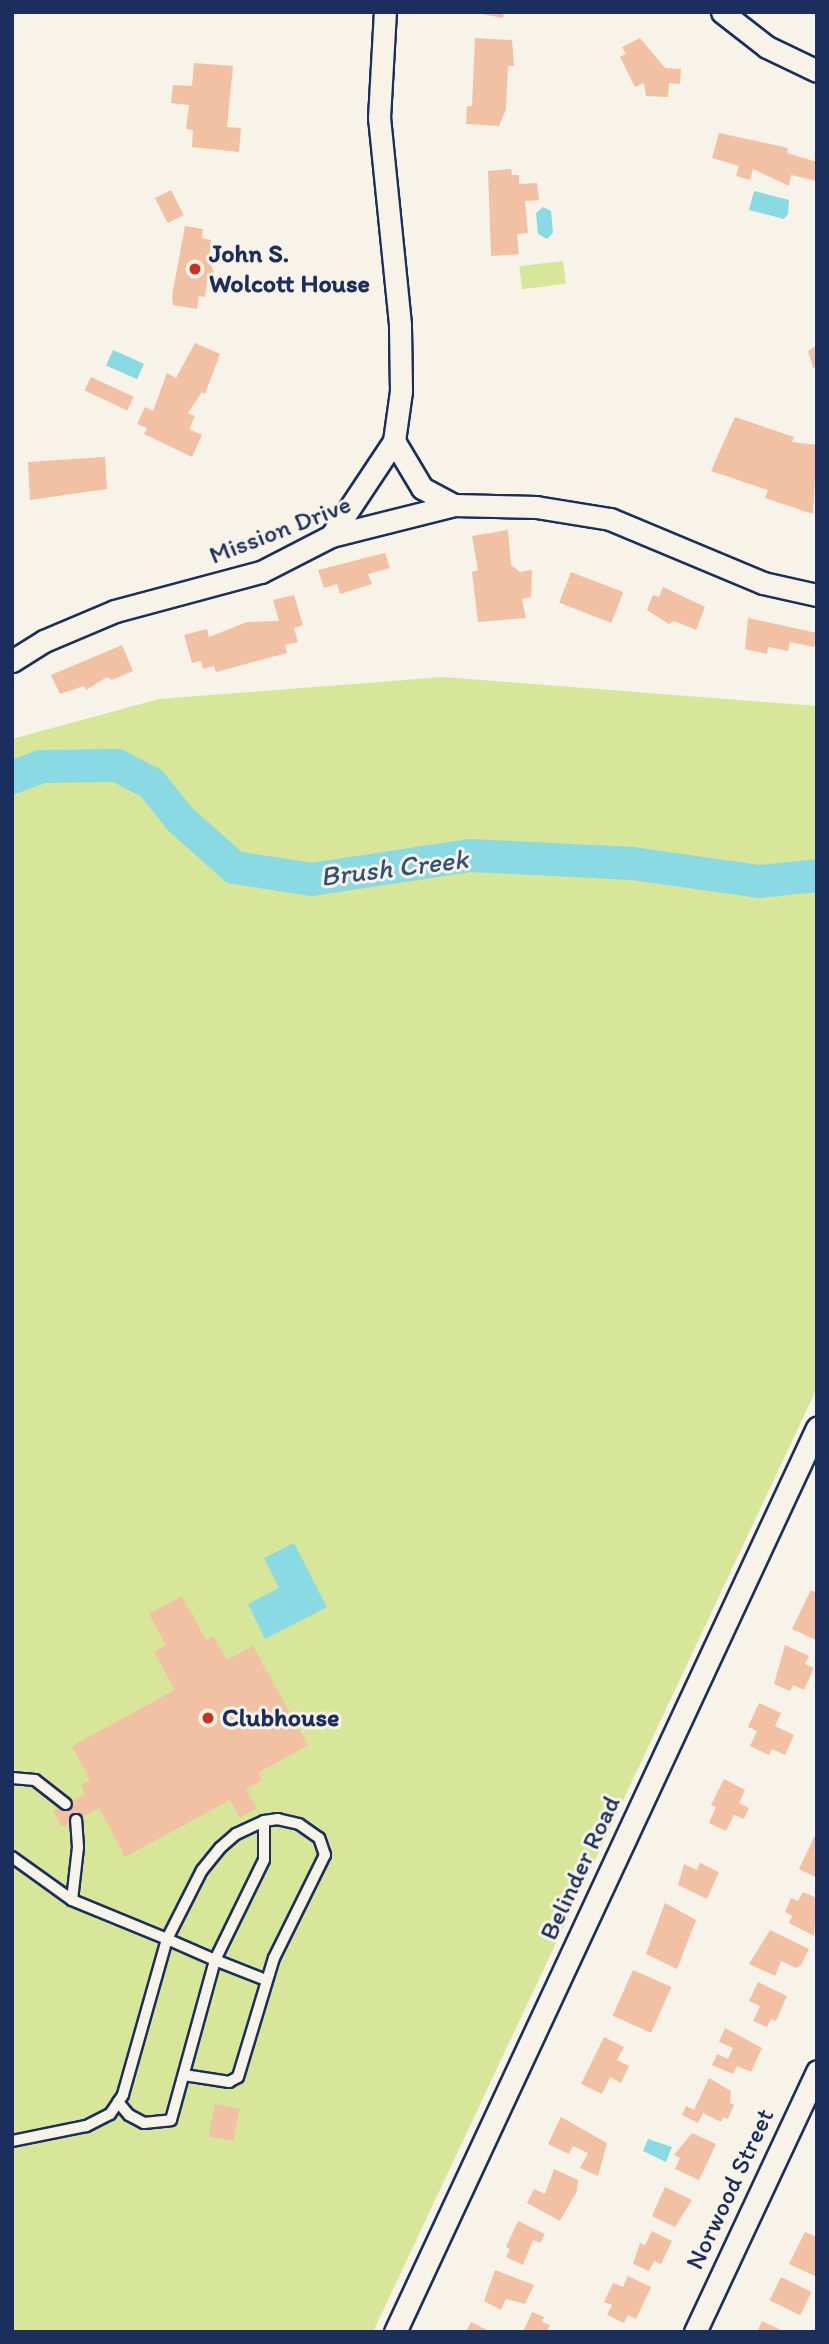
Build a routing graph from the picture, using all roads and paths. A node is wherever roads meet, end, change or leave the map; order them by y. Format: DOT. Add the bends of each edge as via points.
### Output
graph roads {
  1 [pos="385,12"];
  2 [pos="722,12"];
  3 [pos="817,71"];
  4 [pos="394,441"];
  5 [pos="454,505"];
  6 [pos="331,536"];
  7 [pos="817,595"];
  8 [pos="12,639"];
  9 [pos="44,641"];
  10 [pos="12,661"];
  11 [pos="817,1428"];
  12 [pos="12,1778"];
  13 [pos="66,1804"];
  14 [pos="76,1820"];
  15 [pos="264,1821"];
  16 [pos="12,1857"];
  17 [pos="72,1900"];
  18 [pos="167,1939"];
  19 [pos="215,1960"];
  20 [pos="266,1980"];
  21 [pos="817,2071"];
  22 [pos="184,2075"];
  23 [pos="118,2102"];
  24 [pos="12,2141"];
  25 [pos="395,2332"];
  26 [pos="695,2332"];
  1 -- 4 [label="street" via="379,118 403,359"];
  2 -- 3 [label="street" via="767,47"];
  4 -- 5 [label="street" via="422,488"];
  4 -- 6 [label="street"];
  5 -- 6 [label="street, Mission Drive"];
  5 -- 7 [label="street, Mission Drive" via="536,507 610,519 763,583"];
  6 -- 9 [label="street, Mission Drive" via="261,572 115,611"];
  8 -- 9 [label="street"];
  9 -- 10 [label="street, Mission Drive"];
  11 -- 25 [label="street, Belinder Road"];
  12 -- 13 [label="lane" via="35,1780"];
  14 -- 17 [label="lane"];
  15 -- 18 [label="lane" via="236,1834 214,1855"];
  15 -- 19 [label="lane" via="264,1860"];
  15 -- 20 [label="lane" via="299,1824 326,1849"];
  16 -- 17 [label="lane"];
  17 -- 18 [label="lane"];
  18 -- 19 [label="lane"];
  18 -- 23 [label="lane"];
  19 -- 20 [label="lane"];
  19 -- 22 [label="lane"];
  20 -- 22 [label="lane" via="238,2077 229,2082"];
  21 -- 26 [label="street, Norwood Street"];
  22 -- 23 [label="lane" via="174,2111 165,2124 135,2119"];
  23 -- 24 [label="lane" via="110,2114 86,2126"];
}
